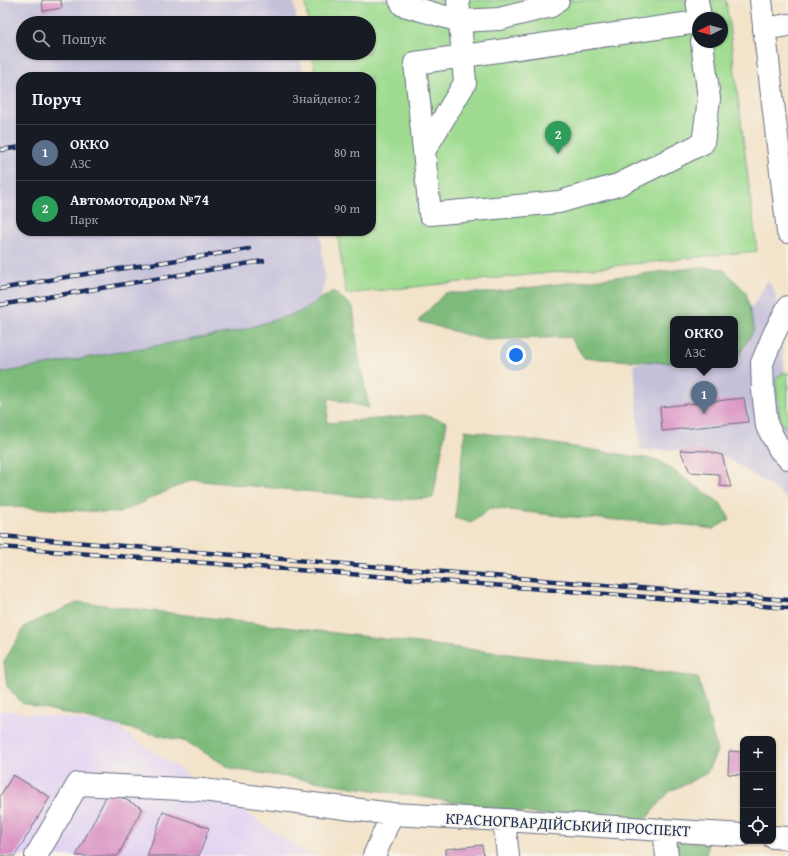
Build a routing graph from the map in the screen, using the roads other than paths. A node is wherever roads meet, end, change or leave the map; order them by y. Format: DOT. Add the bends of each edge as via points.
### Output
graph roads {
  1 [pos="400,0"];
  2 [pos="558,0"];
  3 [pos="697,0"];
  4 [pos="761,0"];
  5 [pos="459,10"];
  6 [pos="699,12"];
  7 [pos="692,23"];
  8 [pos="788,25"];
  9 [pos="764,29"];
  10 [pos="703,48"];
  11 [pos="462,55"];
  12 [pos="424,151"];
  13 [pos="788,232"];
  14 [pos="788,307"];
  15 [pos="788,458"];
  16 [pos="392,814"];
  17 [pos="504,820"];
  18 [pos="664,830"];
  19 [pos="740,835"];
  20 [pos="776,837"];
  21 [pos="788,838"];
  22 [pos="36,856"];
  23 [pos="374,856"];
  24 [pos="508,856"];
  25 [pos="667,856"];
  1 -- 5 [label="street" via="403,5"];
  2 -- 5 [label="street" via="551,6 499,19"];
  3 -- 6 [label="street"];
  4 -- 9 [label="street"];
  5 -- 11 [label="street"];
  7 -- 11 [label="street"];
  8 -- 9 [label="street"];
  9 -- 13 [label="street"];
  10 -- 12 [label="street" via="709,99 703,144 618,185 559,202 430,214"];
  11 -- 12 [label="street" via="464,83"];
  11 -- 12 [label="street" via="415,63"];
  14 -- 15 [label="street" via="762,363 767,426 780,450"];
  16 -- 17 [label="street, КРАСНОГВАРДІЙСЬКИЙ ПРОСПЕКТ"];
  16 -- 22 [label="street, КРАСНОГВАРДІЙСЬКИЙ ПРОСПЕКТ" via="203,790 78,784"];
  16 -- 23 [label="street"];
  17 -- 18 [label="street, КРАСНОГВАРДІЙСЬКИЙ ПРОСПЕКТ"];
  17 -- 24 [label="street"];
  18 -- 19 [label="street, КРАСНОГВАРДІЙСЬКИЙ ПРОСПЕКТ"];
  18 -- 25 [label="street"];
  20 -- 21 [label="street"];
}
